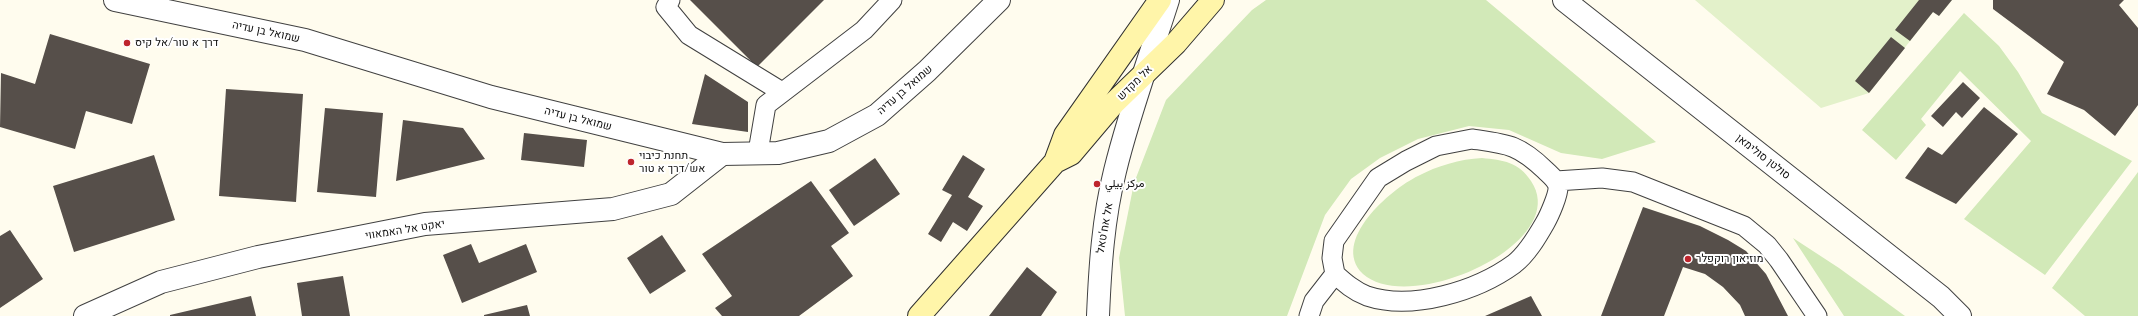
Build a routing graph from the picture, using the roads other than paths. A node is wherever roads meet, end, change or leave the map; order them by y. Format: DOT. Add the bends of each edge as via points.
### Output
graph roads {
  1 [pos="115,0"];
  2 [pos="670,0"];
  3 [pos="892,0"];
  4 [pos="999,0"];
  5 [pos="1160,0"];
  6 [pos="1168,0"];
  7 [pos="1213,0"];
  8 [pos="1564,0"];
  9 [pos="1144,72"];
  10 [pos="782,92"];
  11 [pos="758,152"];
  12 [pos="722,154"];
  13 [pos="1055,162"];
  14 [pos="1556,181"];
  15 [pos="1334,274"];
  16 [pos="1941,297"];
  17 [pos="84,316"];
  18 [pos="919,316"];
  19 [pos="1098,316"];
  20 [pos="1309,316"];
  21 [pos="1817,316"];
  22 [pos="1960,316"];
  23 [pos="1968,316"];
  1 -- 12 [label="street, שמואל בן עדיה" via="305,40 491,97"];
  2 -- 10 [label="lane" via="666,7 689,35"];
  3 -- 10 [label="lane" via="864,30"];
  4 -- 11 [label="street, שמואל בן עדיה" via="928,71 877,115 829,141 778,153"];
  5 -- 13 [label="main road, אל מקדש" via="1065,135"];
  6 -- 9 [label="street, אל אח'טאל"];
  7 -- 9 [label="main road, אל מקדש" via="1176,43"];
  8 -- 16 [label="street, סולטן סולימאן"];
  9 -- 13 [label="main road, אל מקדש" via="1071,154"];
  9 -- 19 [label="street, אל אח'טאל" via="1115,172 1100,259"];
  10 -- 11 [label="lane" via="766,105"];
  11 -- 12 [label="street, שמואל בן עדיה"];
  12 -- 17 [label="street, יאקט אל האמאווי" via="670,194 613,209 425,224 258,257 161,282"];
  13 -- 18 [label="main road, אל מקדש"];
  14 -- 15 [label="lane" via="1558,188 1551,211 1533,242 1515,263 1487,280 1449,294 1406,302 1368,296 1352,289"];
  14 -- 15 [label="lane" via="1528,154 1508,145 1472,138 1436,146 1378,178 1334,241"];
  14 -- 21 [label="lane" via="1602,178 1633,182 1744,226 1767,245"];
  15 -- 20 [label="lane" via="1314,301"];
  16 -- 22 [label="street, סולטן סולימאן"];
  16 -- 23 [label="street"];
}
